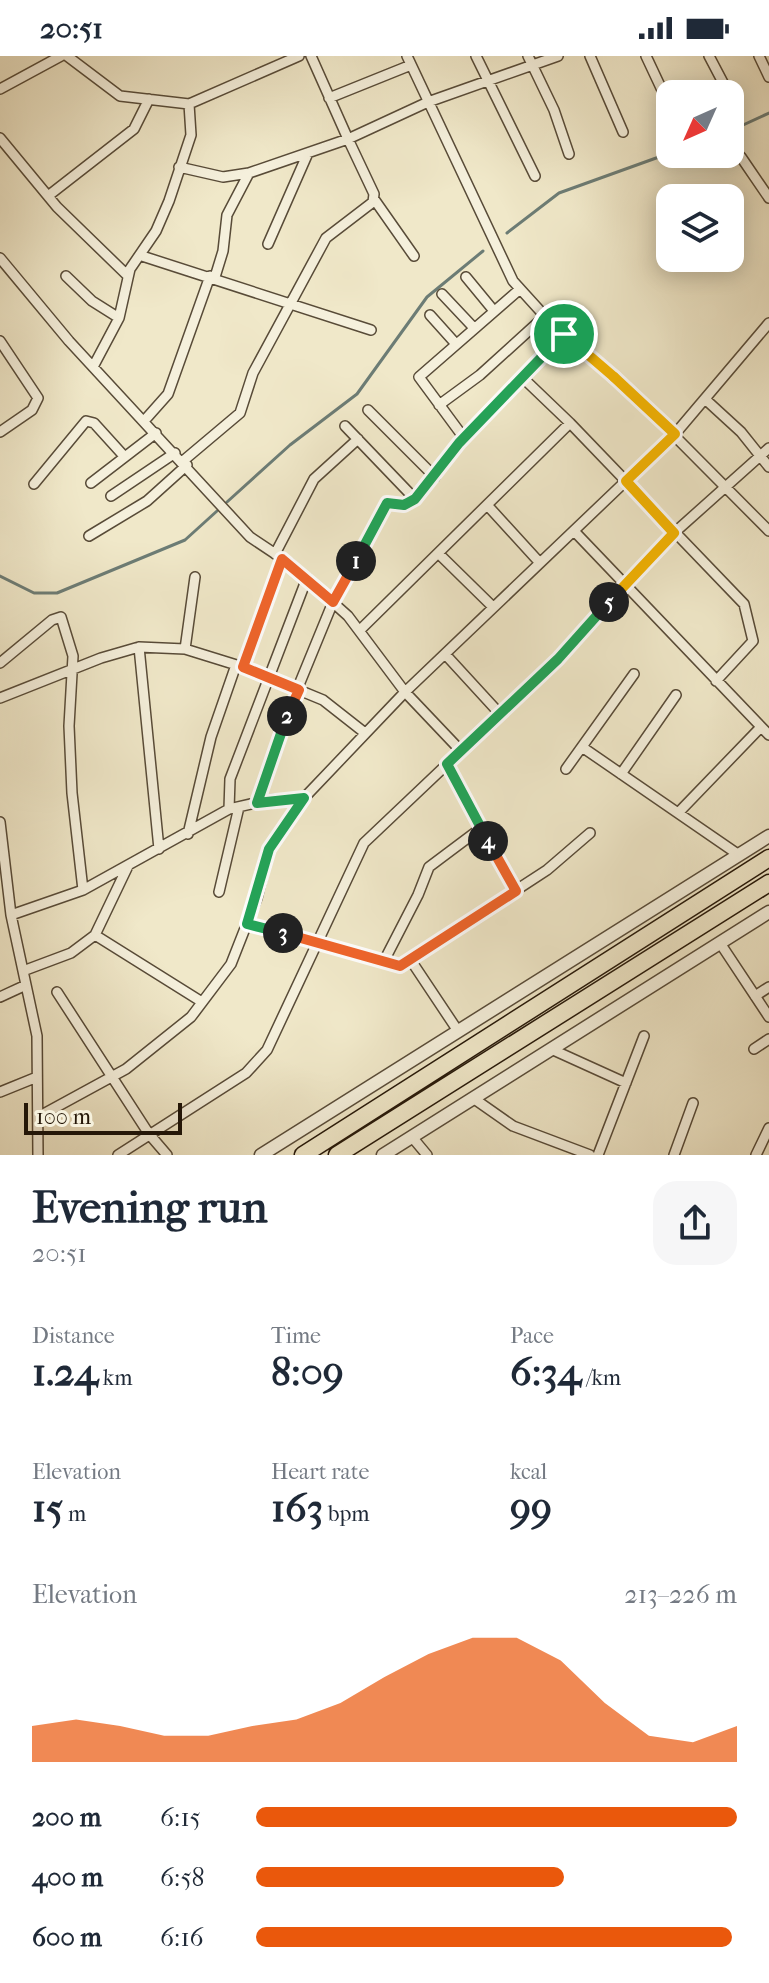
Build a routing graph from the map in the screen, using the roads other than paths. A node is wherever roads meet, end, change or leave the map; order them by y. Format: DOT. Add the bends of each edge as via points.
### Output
graph roads {
  1 [pos="61,56"];
  2 [pos="67,56"];
  3 [pos="299,56"];
  4 [pos="311,56"];
  5 [pos="476,56"];
  6 [pos="558,56"];
  7 [pos="590,56"];
  8 [pos="646,56"];
  9 [pos="709,56"];
  10 [pos="759,56"];
  11 [pos="409,61"];
  12 [pos="531,61"];
  13 [pos="769,77"];
  14 [pos="657,80"];
  15 [pos="721,80"];
  16 [pos="490,83"];
  17 [pos="0,89"];
  18 [pos="329,98"];
  19 [pos="149,99"];
  20 [pos="428,102"];
  21 [pos="189,104"];
  22 [pos="623,132"];
  23 [pos="0,138"];
  24 [pos="348,139"];
  25 [pos="308,153"];
  26 [pos="569,154"];
  27 [pos="744,161"];
  28 [pos="179,167"];
  29 [pos="249,173"];
  30 [pos="535,176"];
  31 [pos="48,196"];
  32 [pos="769,198"];
  33 [pos="374,199"];
  34 [pos="268,244"];
  35 [pos="142,256"];
  36 [pos="414,256"];
  37 [pos="0,258"];
  38 [pos="66,276"];
  39 [pos="128,276"];
  40 [pos="212,277"];
  41 [pos="466,277"];
  42 [pos="520,289"];
  43 [pos="442,294"];
  44 [pos="290,303"];
  45 [pos="494,311"];
  46 [pos="430,315"];
  47 [pos="545,316"];
  48 [pos="119,318"];
  49 [pos="769,323"];
  50 [pos="474,328"];
  51 [pos="371,330"];
  52 [pos="564,334"];
  53 [pos="0,341"];
  54 [pos="456,344"];
  55 [pos="93,367"];
  56 [pos="522,377"];
  57 [pos="705,399"];
  58 [pos="439,405"];
  59 [pos="368,410"];
  60 [pos="144,421"];
  61 [pos="570,423"];
  62 [pos="345,426"];
  63 [pos="0,432"];
  64 [pos="156,433"];
  65 [pos="675,434"];
  66 [pos="464,438"];
  67 [pos="358,439"];
  68 [pos="769,448"];
  69 [pos="123,455"];
  70 [pos="760,456"];
  71 [pos="182,460"];
  72 [pos="769,467"];
  73 [pos="435,477"];
  74 [pos="626,481"];
  75 [pos="91,483"];
  76 [pos="34,484"];
  77 [pos="724,485"];
  78 [pos="111,496"];
  79 [pos="415,499"];
  80 [pos="488,506"];
  81 [pos="574,531"];
  82 [pos="769,531"];
  83 [pos="674,533"];
  84 [pos="89,536"];
  85 [pos="439,554"];
  86 [pos="279,557"];
  87 [pos="540,563"];
  88 [pos="195,577"];
  89 [pos="307,578"];
  90 [pos="625,585"];
  91 [pos="333,602"];
  92 [pos="493,607"];
  93 [pos="360,630"];
  94 [pos="139,647"];
  95 [pos="185,649"];
  96 [pos="445,654"];
  97 [pos="0,663"];
  98 [pos="240,666"];
  99 [pos="71,673"];
  100 [pos="634,674"];
  101 [pos="269,678"];
  102 [pos="716,681"];
  103 [pos="299,690"];
  104 [pos="405,692"];
  105 [pos="676,695"];
  106 [pos="0,698"];
  107 [pos="500,714"];
  108 [pos="766,731"];
  109 [pos="365,733"];
  110 [pos="582,747"];
  111 [pos="461,751"];
  112 [pos="447,764"];
  113 [pos="566,769"];
  114 [pos="621,774"];
  115 [pos="304,798"];
  116 [pos="257,803"];
  117 [pos="234,808"];
  118 [pos="678,813"];
  119 [pos="0,822"];
  120 [pos="481,828"];
  121 [pos="590,833"];
  122 [pos="188,834"];
  123 [pos="769,836"];
  124 [pos="159,849"];
  125 [pos="739,855"];
  126 [pos="769,858"];
  127 [pos="128,866"];
  128 [pos="769,883"];
  129 [pos="83,890"];
  130 [pos="516,891"];
  131 [pos="219,892"];
  132 [pos="5,900"];
  133 [pos="769,912"];
  134 [pos="11,915"];
  135 [pos="247,924"];
  136 [pos="95,935"];
  137 [pos="320,942"];
  138 [pos="720,943"];
  139 [pos="410,959"];
  140 [pos="384,961"];
  141 [pos="23,971"];
  142 [pos="26,985"];
  143 [pos="769,987"];
  144 [pos="57,992"];
  145 [pos="755,996"];
  146 [pos="0,997"];
  147 [pos="202,1002"];
  148 [pos="769,1017"];
  149 [pos="458,1031"];
  150 [pos="644,1036"];
  151 [pos="769,1039"];
  152 [pos="551,1049"];
  153 [pos="754,1049"];
  154 [pos="112,1076"];
  155 [pos="37,1077"];
  156 [pos="626,1083"];
  157 [pos="0,1092"];
  158 [pos="473,1098"];
  159 [pos="693,1103"];
  160 [pos="38,1117"];
  161 [pos="149,1134"];
  162 [pos="768,1135"];
  163 [pos="412,1137"];
  164 [pos="38,1155"];
  165 [pos="118,1155"];
  166 [pos="167,1155"];
  167 [pos="261,1155"];
  168 [pos="303,1155"];
  169 [pos="337,1155"];
  170 [pos="383,1155"];
  171 [pos="427,1155"];
  172 [pos="587,1155"];
  173 [pos="598,1155"];
  174 [pos="674,1155"];
  175 [pos="756,1155"];
  1 -- 17 [label="street"];
  2 -- 19 [label="street" via="120,96"];
  3 -- 21 [label="street"];
  4 -- 18 [label="street"];
  5 -- 16 [label="street"];
  6 -- 12 [label="street"];
  7 -- 22 [label="street"];
  8 -- 14 [label="street"];
  9 -- 15 [label="street"];
  10 -- 13 [label="street"];
  11 -- 18 [label="street"];
  11 -- 20 [label="street"];
  12 -- 16 [label="street"];
  12 -- 26 [label="street"];
  16 -- 20 [label="street"];
  16 -- 30 [label="street"];
  18 -- 24 [label="street"];
  19 -- 21 [label="street"];
  19 -- 31 [label="street" via="134,129"];
  20 -- 24 [label="street"];
  20 -- 42 [label="street" via="500,258"];
  21 -- 28 [label="street" via="191,135"];
  23 -- 31 [label="street"];
  24 -- 25 [label="street"];
  24 -- 33 [label="street"];
  25 -- 29 [label="street"];
  25 -- 34 [label="street"];
  27 -- 32 [label="street"];
  28 -- 29 [label="street" via="223,177"];
  28 -- 35 [label="street"];
  29 -- 40 [label="street" via="227,215 223,251"];
  31 -- 39 [label="street"];
  33 -- 36 [label="street"];
  33 -- 44 [label="street" via="329,234"];
  35 -- 39 [label="street"];
  35 -- 40 [label="street"];
  37 -- 55 [label="street"];
  38 -- 48 [label="street"];
  39 -- 48 [label="street"];
  40 -- 44 [label="street"];
  40 -- 60 [label="street" via="168,394"];
  41 -- 45 [label="street"];
  42 -- 45 [label="street"];
  42 -- 47 [label="street"];
  43 -- 50 [label="street"];
  44 -- 51 [label="street"];
  44 -- 71 [label="street" via="250,379 240,413"];
  45 -- 50 [label="street"];
  46 -- 54 [label="street"];
  47 -- 52 [label="street"];
  47 -- 58 [label="street"];
  48 -- 55 [label="street"];
  49 -- 57 [label="street"];
  50 -- 54 [label="street"];
  52 -- 56 [label="street"];
  52 -- 65 [label="street"];
  53 -- 63 [label="street" via="38,398 32,410"];
  54 -- 58 [label="street" via="419,377"];
  55 -- 60 [label="street"];
  56 -- 61 [label="street"];
  56 -- 66 [label="street"];
  57 -- 65 [label="street"];
  57 -- 70 [label="street"];
  58 -- 66 [label="street"];
  59 -- 73 [label="street"];
  60 -- 64 [label="street"];
  61 -- 74 [label="street"];
  61 -- 80 [label="street"];
  62 -- 67 [label="street"];
  64 -- 69 [label="street"];
  64 -- 71 [label="street"];
  65 -- 74 [label="street"];
  65 -- 77 [label="street"];
  66 -- 73 [label="street"];
  67 -- 79 [label="street"];
  67 -- 86 [label="street" via="314,479"];
  68 -- 70 [label="street"];
  69 -- 75 [label="street"];
  69 -- 76 [label="street" via="86,421"];
  70 -- 72 [label="street"];
  70 -- 77 [label="street"];
  71 -- 78 [label="street"];
  71 -- 84 [label="street" via="147,501"];
  71 -- 86 [label="street" via="250,537"];
  73 -- 79 [label="street"];
  74 -- 81 [label="street"];
  74 -- 83 [label="street"];
  77 -- 82 [label="street"];
  77 -- 83 [label="street"];
  79 -- 91 [label="street" via="404,505 387,503"];
  80 -- 85 [label="street"];
  80 -- 87 [label="street"];
  81 -- 87 [label="street"];
  81 -- 90 [label="street"];
  83 -- 90 [label="street"];
  83 -- 102 [label="street" via="744,604 750,621 750,645"];
  85 -- 92 [label="street"];
  85 -- 93 [label="street"];
  86 -- 89 [label="street"];
  86 -- 98 [label="street"];
  87 -- 92 [label="street"];
  88 -- 95 [label="street"];
  89 -- 91 [label="street"];
  89 -- 101 [label="street"];
  90 -- 102 [label="street"];
  90 -- 107 [label="street"];
  91 -- 93 [label="street"];
  91 -- 103 [label="street"];
  92 -- 96 [label="street"];
  93 -- 104 [label="street"];
  94 -- 95 [label="street"];
  94 -- 99 [label="street"];
  94 -- 124 [label="street"];
  95 -- 98 [label="street"];
  96 -- 104 [label="street"];
  96 -- 107 [label="street"];
  97 -- 99 [label="street" via="61,617 73,656"];
  98 -- 101 [label="street"];
  98 -- 122 [label="street" via="211,737"];
  99 -- 106 [label="street"];
  99 -- 129 [label="street" via="72,793"];
  100 -- 110 [label="street"];
  101 -- 103 [label="street"];
  101 -- 117 [label="street" via="230,779"];
  102 -- 108 [label="street"];
  103 -- 109 [label="street" via="323,700"];
  103 -- 116 [label="street"];
  104 -- 109 [label="street"];
  104 -- 111 [label="street"];
  105 -- 114 [label="street"];
  107 -- 111 [label="street"];
  108 -- 118 [label="street"];
  109 -- 115 [label="street"];
  110 -- 113 [label="street"];
  110 -- 114 [label="street"];
  111 -- 112 [label="street"];
  112 -- 120 [label="street"];
  112 -- 137 [label="street" via="364,843"];
  114 -- 118 [label="street"];
  115 -- 116 [label="street"];
  115 -- 135 [label="street" via="269,849"];
  116 -- 117 [label="street"];
  117 -- 122 [label="street"];
  117 -- 131 [label="street"];
  118 -- 125 [label="street"];
  119 -- 132 [label="street"];
  120 -- 130 [label="street"];
  120 -- 140 [label="street" via="429,867"];
  121 -- 130 [label="street"];
  122 -- 124 [label="street"];
  123 -- 125 [label="street"];
  124 -- 127 [label="street"];
  125 -- 149 [label="street"];
  126 -- 168 [label="highway"];
  127 -- 129 [label="street"];
  127 -- 136 [label="street"];
  128 -- 169 [label="highway"];
  129 -- 134 [label="street"];
  130 -- 139 [label="street"];
  132 -- 134 [label="street"];
  133 -- 138 [label="street"];
  134 -- 141 [label="street"];
  135 -- 137 [label="street"];
  135 -- 147 [label="street" via="231,964"];
  136 -- 141 [label="street" via="71,953"];
  136 -- 147 [label="street"];
  137 -- 140 [label="street"];
  137 -- 161 [label="street" via="267,1050 246,1073"];
  138 -- 145 [label="street"];
  138 -- 152 [label="street"];
  139 -- 140 [label="street" via="400,966"];
  139 -- 149 [label="street"];
  141 -- 142 [label="street"];
  142 -- 146 [label="street"];
  142 -- 155 [label="street" via="37,1036"];
  143 -- 145 [label="street"];
  144 -- 154 [label="street"];
  145 -- 148 [label="street"];
  147 -- 154 [label="street" via="191,1017"];
  149 -- 167 [label="street"];
  150 -- 156 [label="street"];
  151 -- 153 [label="street"];
  152 -- 156 [label="street"];
  152 -- 158 [label="street"];
  154 -- 160 [label="street"];
  154 -- 161 [label="street"];
  155 -- 157 [label="street"];
  155 -- 160 [label="street"];
  156 -- 173 [label="street"];
  158 -- 163 [label="street"];
  158 -- 172 [label="street" via="513,1126"];
  159 -- 174 [label="street"];
  160 -- 164 [label="street"];
  161 -- 165 [label="street"];
  161 -- 166 [label="street"];
  162 -- 175 [label="street"];
  163 -- 170 [label="street"];
  163 -- 171 [label="street"];
}
